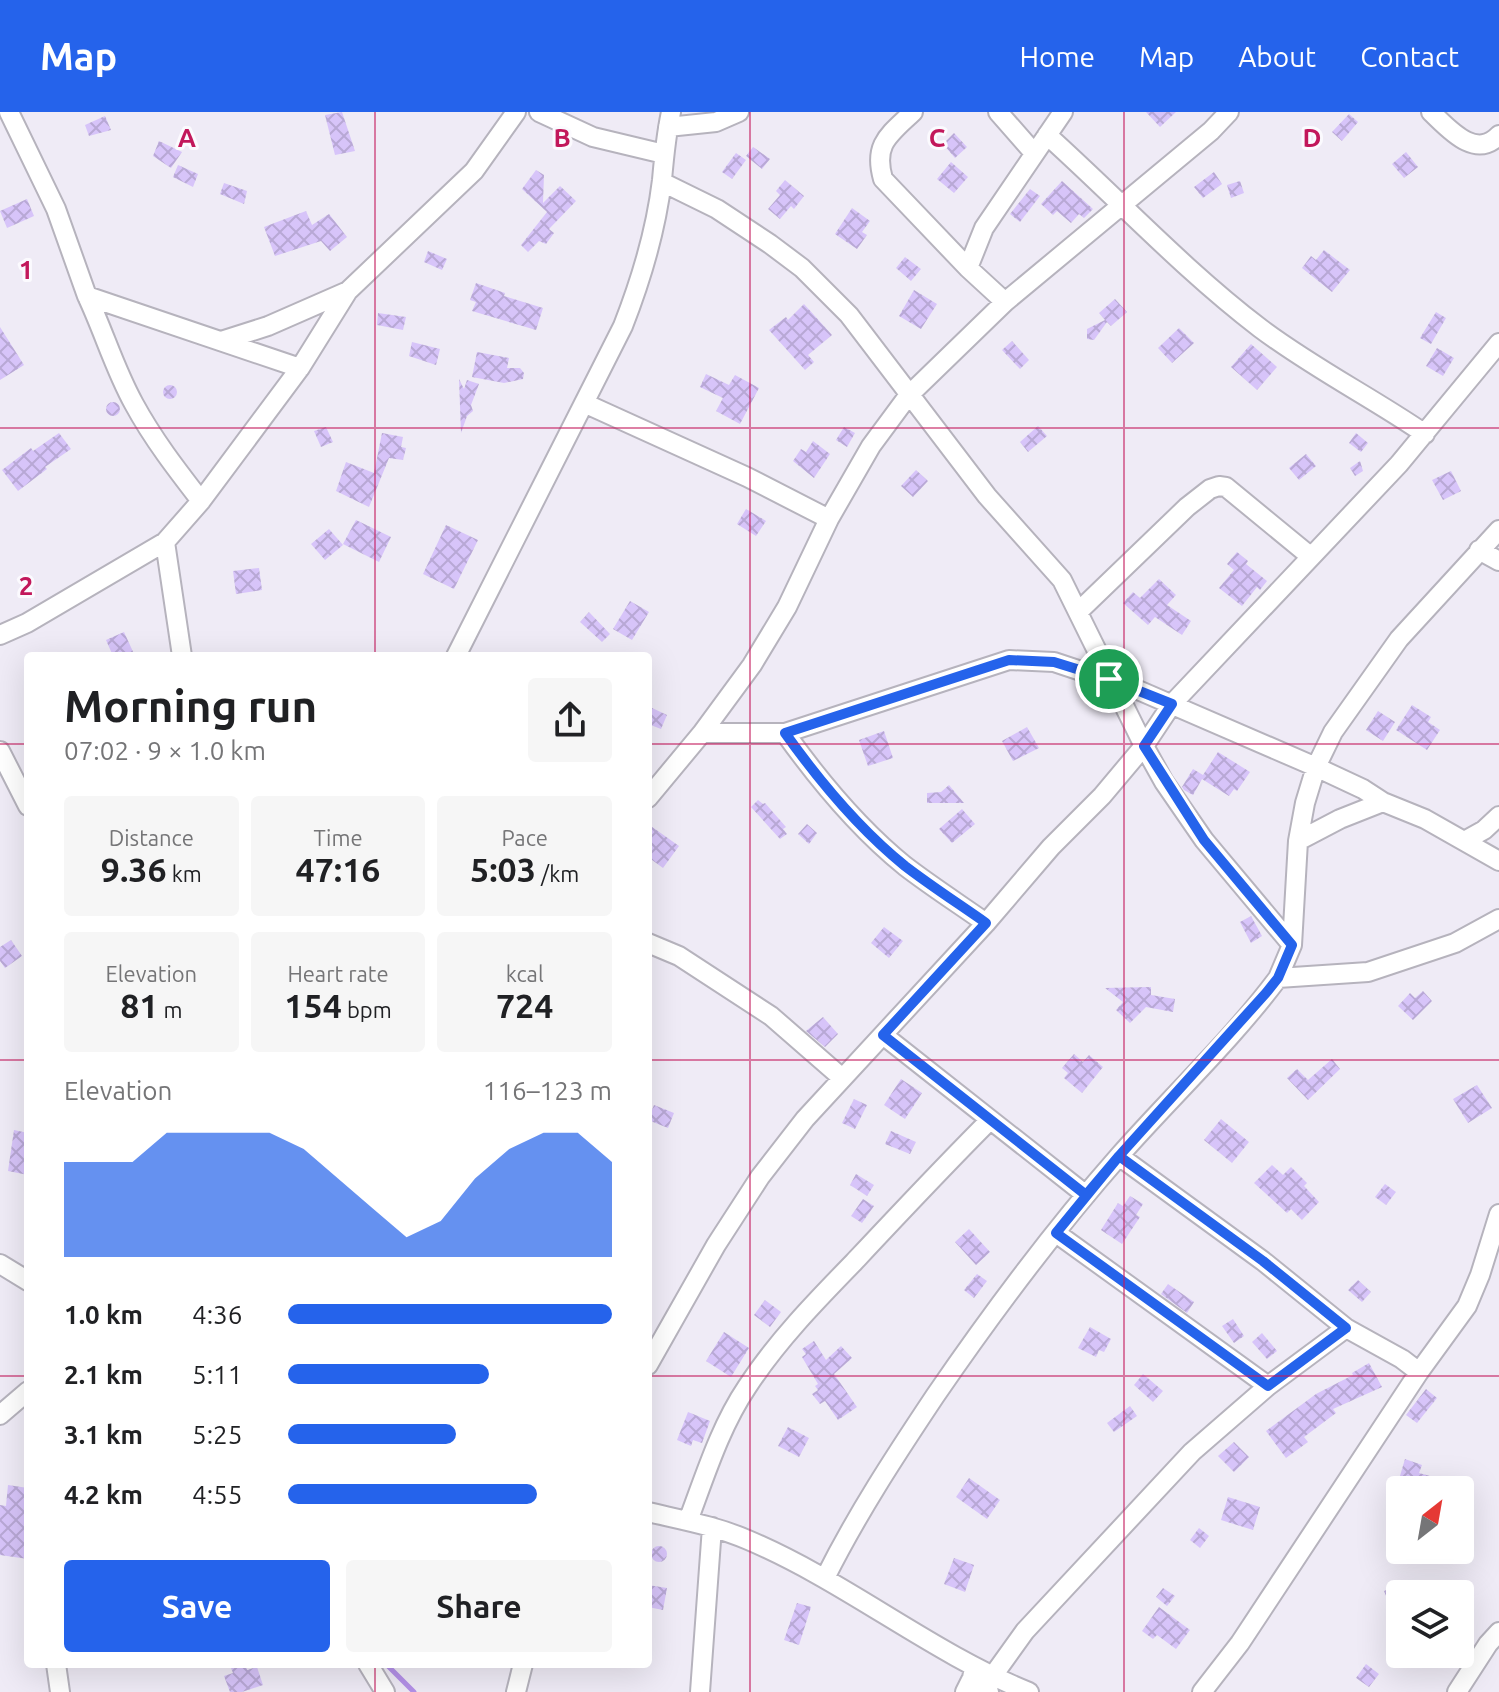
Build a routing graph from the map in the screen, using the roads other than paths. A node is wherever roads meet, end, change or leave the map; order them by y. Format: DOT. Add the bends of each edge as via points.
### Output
graph roads {
  1 [pos="9,112"];
  2 [pos="516,112"];
  3 [pos="539,112"];
  4 [pos="739,112"];
  5 [pos="913,112"];
  6 [pos="998,112"];
  7 [pos="1063,112"];
  8 [pos="1229,112"];
  9 [pos="1431,112"];
  10 [pos="670,120"];
  11 [pos="1047,135"];
  12 [pos="1499,135"];
  13 [pos="1034,153"];
  14 [pos="664,154"];
  15 [pos="662,182"];
  16 [pos="1123,204"];
  17 [pos="968,268"];
  18 [pos="348,291"];
  19 [pos="87,296"];
  20 [pos="1005,302"];
  21 [pos="221,341"];
  22 [pos="1499,343"];
  23 [pos="300,368"];
  24 [pos="908,396"];
  25 [pos="584,403"];
  26 [pos="1425,434"];
  27 [pos="201,501"];
  28 [pos="829,519"];
  29 [pos="1499,530"];
  30 [pos="165,542"];
  31 [pos="1479,550"];
  32 [pos="1310,556"];
  33 [pos="1499,561"];
  34 [pos="1079,611"];
  35 [pos="0,635"];
  36 [pos="181,652"];
  37 [pos="458,652"];
  38 [pos="1109,679"];
  39 [pos="1172,704"];
  40 [pos="702,733"];
  41 [pos="785,733"];
  42 [pos="1144,746"];
  43 [pos="0,751"];
  44 [pos="1316,767"];
  45 [pos="652,793"];
  46 [pos="24,798"];
  47 [pos="1383,802"];
  48 [pos="1499,816"];
  49 [pos="1466,840"];
  50 [pos="1298,841"];
  51 [pos="1499,861"];
  52 [pos="1499,919"];
  53 [pos="986,923"];
  54 [pos="652,945"];
  55 [pos="1292,945"];
  56 [pos="1278,978"];
  57 [pos="883,1035"];
  58 [pos="841,1077"];
  59 [pos="989,1121"];
  60 [pos="1119,1156"];
  61 [pos="1086,1195"];
  62 [pos="1499,1214"];
  63 [pos="1056,1233"];
  64 [pos="0,1264"];
  65 [pos="24,1279"];
  66 [pos="1346,1328"];
  67 [pos="652,1358"];
  68 [pos="1419,1372"];
  69 [pos="1268,1386"];
  70 [pos="24,1394"];
  71 [pos="0,1415"];
  72 [pos="652,1513"];
  73 [pos="688,1521"];
  74 [pos="712,1527"];
  75 [pos="825,1578"];
  76 [pos="1499,1632"];
  77 [pos="57,1668"];
  78 [pos="370,1668"];
  79 [pos="522,1668"];
  80 [pos="970,1680"];
  81 [pos="990,1685"];
  82 [pos="60,1692"];
  83 [pos="385,1692"];
  84 [pos="516,1692"];
  85 [pos="700,1692"];
  86 [pos="1029,1692"];
  87 [pos="1202,1692"];
  88 [pos="1457,1692"];
  1 -- 19 [label="street" via="56,209"];
  2 -- 18 [label="street" via="474,171"];
  3 -- 14 [label="street" via="593,137"];
  4 -- 10 [label="street" via="716,122"];
  5 -- 17 [label="street" via="881,146 883,179"];
  6 -- 13 [label="street"];
  7 -- 11 [label="street"];
  8 -- 16 [label="street"];
  9 -- 12 [label="street" via="1475,145 1492,143"];
  10 -- 14 [label="street"];
  11 -- 13 [label="street"];
  11 -- 16 [label="street"];
  13 -- 17 [label="street" via="984,228"];
  14 -- 15 [label="street"];
  15 -- 24 [label="street" via="717,209 802,268 849,315"];
  15 -- 25 [label="street" via="633,301"];
  16 -- 20 [label="street"];
  16 -- 26 [label="street" via="1263,330"];
  17 -- 20 [label="street"];
  18 -- 21 [label="street"];
  18 -- 23 [label="street"];
  19 -- 21 [label="street"];
  19 -- 27 [label="street" via="134,404"];
  20 -- 24 [label="street"];
  21 -- 23 [label="street"];
  22 -- 26 [label="street"];
  23 -- 27 [label="street"];
  24 -- 28 [label="street" via="871,446"];
  24 -- 34 [label="street" via="1062,580"];
  25 -- 28 [label="street"];
  25 -- 37 [label="street"];
  26 -- 32 [label="street"];
  27 -- 30 [label="street"];
  28 -- 40 [label="street" via="787,607"];
  29 -- 31 [label="street"];
  30 -- 35 [label="street"];
  30 -- 36 [label="street"];
  31 -- 33 [label="street"];
  31 -- 44 [label="street" via="1384,659 1333,732"];
  32 -- 34 [label="street" via="1219,486 1187,507"];
  32 -- 39 [label="street"];
  34 -- 38 [label="street"];
  38 -- 39 [label="street"];
  38 -- 41 [label="street" via="1054,662 1009,660"];
  38 -- 42 [label="street"];
  39 -- 42 [label="street"];
  39 -- 44 [label="street"];
  40 -- 41 [label="street"];
  40 -- 45 [label="street"];
  41 -- 53 [label="street" via="865,829 905,866"];
  42 -- 53 [label="street"];
  42 -- 55 [label="street" via="1204,840"];
  43 -- 46 [label="street"];
  44 -- 47 [label="street"];
  44 -- 50 [label="street"];
  47 -- 49 [label="street"];
  47 -- 50 [label="street"];
  48 -- 49 [label="street"];
  49 -- 51 [label="street"];
  50 -- 55 [label="street"];
  52 -- 56 [label="street" via="1455,943 1368,972"];
  53 -- 57 [label="street"];
  54 -- 58 [label="street" via="679,956 771,1016"];
  55 -- 56 [label="street"];
  56 -- 60 [label="street"];
  57 -- 58 [label="street"];
  57 -- 59 [label="street"];
  58 -- 67 [label="street" via="760,1177"];
  59 -- 61 [label="street"];
  59 -- 73 [label="street" via="925,1184 762,1366 723,1429"];
  60 -- 61 [label="street"];
  60 -- 66 [label="street"];
  61 -- 63 [label="street"];
  62 -- 68 [label="street" via="1467,1306"];
  63 -- 69 [label="street"];
  63 -- 75 [label="street" via="968,1348 884,1472"];
  64 -- 65 [label="street"];
  66 -- 68 [label="street"];
  66 -- 69 [label="street"];
  68 -- 87 [label="street"];
  69 -- 81 [label="street" via="1181,1464 1019,1638"];
  70 -- 71 [label="street"];
  72 -- 73 [label="street"];
  73 -- 74 [label="street"];
  74 -- 75 [label="street"];
  74 -- 85 [label="street"];
  75 -- 80 [label="street"];
  76 -- 88 [label="street"];
  77 -- 82 [label="street"];
  78 -- 83 [label="street"];
  79 -- 84 [label="street"];
  80 -- 81 [label="street"];
  81 -- 86 [label="street"];
}
